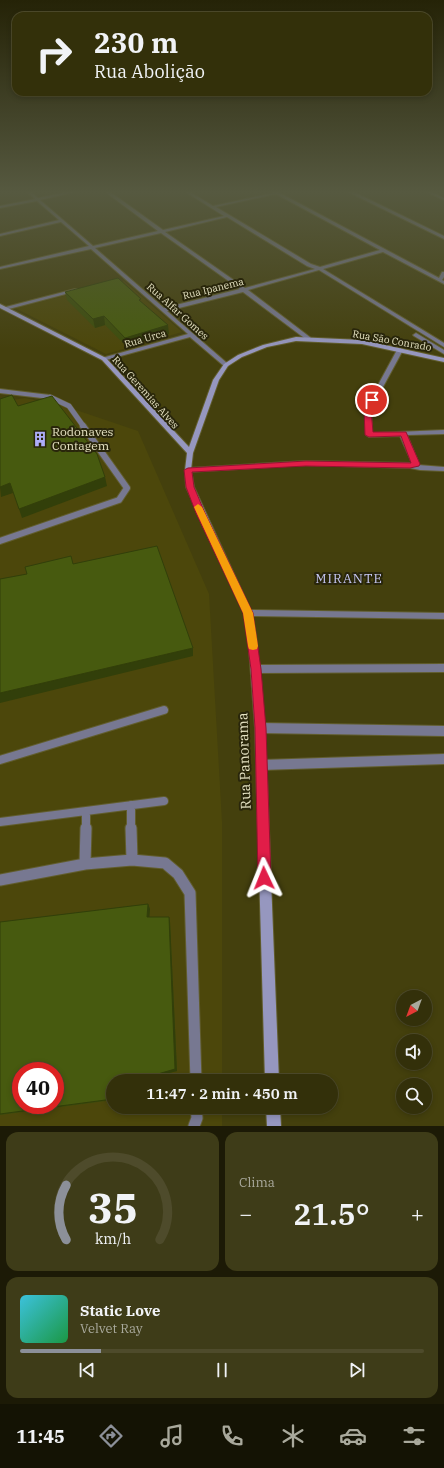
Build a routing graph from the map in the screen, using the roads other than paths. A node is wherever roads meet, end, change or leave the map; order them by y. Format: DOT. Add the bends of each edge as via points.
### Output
graph roads {
  1 [pos="87,244"];
  2 [pos="107,244"];
  3 [pos="180,244"];
  4 [pos="273,244"];
  5 [pos="369,244"];
  6 [pos="91,247"];
  7 [pos="383,251"];
  8 [pos="0,268"];
  9 [pos="315,269"];
  10 [pos="444,273"];
  11 [pos="126,277"];
  12 [pos="119,279"];
  13 [pos="442,281"];
  14 [pos="82,288"];
  15 [pos="244,290"];
  16 [pos="365,300"];
  17 [pos="2,307"];
  18 [pos="163,310"];
  19 [pos="190,335"];
  20 [pos="430,337"];
  21 [pos="309,339"];
  22 [pos="423,339"];
  23 [pos="444,345"];
  24 [pos="400,350"];
  25 [pos="444,352"];
  26 [pos="104,359"];
  27 [pos="442,359"];
  28 [pos="226,365"];
  29 [pos="0,391"];
  30 [pos="50,398"];
  31 [pos="444,432"];
  32 [pos="404,434"];
  33 [pos="190,453"];
  34 [pos="413,465"];
  35 [pos="444,465"];
  36 [pos="444,469"];
  37 [pos="188,470"];
  38 [pos="0,541"];
  39 [pos="248,613"];
  40 [pos="444,616"];
  41 [pos="444,668"];
  42 [pos="256,669"];
  43 [pos="164,710"];
  44 [pos="260,728"];
  45 [pos="444,731"];
  46 [pos="444,759"];
  47 [pos="0,760"];
  48 [pos="261,764"];
  49 [pos="164,801"];
  50 [pos="131,805"];
  51 [pos="86,811"];
  52 [pos="0,822"];
  53 [pos="132,860"];
  54 [pos="85,864"];
  55 [pos="0,880"];
  56 [pos="196,1074"];
  57 [pos="272,1074"];
  58 [pos="197,1114"];
  59 [pos="273,1114"];
  60 [pos="194,1126"];
  61 [pos="274,1126"];
  1 -- 6 [label="street, Rua Alfar Gomes"];
  2 -- 6 [label="street"];
  3 -- 15 [label="street"];
  4 -- 9 [label="street"];
  5 -- 7 [label="street"];
  6 -- 8 [label="street"];
  6 -- 11 [label="street, Rua Alfar Gomes"];
  7 -- 9 [label="street, Rua Ipanema"];
  7 -- 13 [label="street"];
  9 -- 15 [label="street, Rua Ipanema"];
  9 -- 16 [label="street"];
  10 -- 13 [label="street"];
  11 -- 12 [label="street"];
  11 -- 18 [label="street, Rua Alfar Gomes"];
  14 -- 17 [label="street"];
  15 -- 18 [label="street, Rua Ipanema"];
  15 -- 21 [label="street"];
  16 -- 20 [label="street"];
  16 -- 22 [label="street"];
  17 -- 26 [label="street, Rua Geremias Alves"];
  18 -- 19 [label="street, Rua Alfar Gomes"];
  19 -- 26 [label="street, Rua Urca"];
  19 -- 28 [label="street, Rua Alfar Gomes"];
  20 -- 22 [label="street"];
  20 -- 23 [label="street"];
  21 -- 24 [label="street, Rua São Conrado" via="362,342"];
  21 -- 28 [label="street, Rua São Conrado" via="296,339 265,346"];
  22 -- 25 [label="street"];
  24 -- 27 [label="street, Rua São Conrado"];
  24 -- 32 [label="street" via="368,409 369,435"];
  26 -- 33 [label="street, Rua Geremias Alves"];
  28 -- 33 [label="street, Rua São Conrado" via="216,380"];
  29 -- 30 [label="street"];
  30 -- 38 [label="lane" via="69,406 127,488 119,500"];
  31 -- 32 [label="street"];
  32 -- 34 [label="street"];
  33 -- 37 [label="street, Rua Panorama"];
  34 -- 35 [label="street"];
  34 -- 36 [label="street" via="420,468"];
  34 -- 37 [label="street" via="306,463"];
  37 -- 39 [label="street, Rua Panorama" via="190,487"];
  39 -- 40 [label="street"];
  39 -- 42 [label="street, Rua Panorama"];
  41 -- 42 [label="street"];
  42 -- 44 [label="street, Rua Panorama"];
  43 -- 47 [label="lane"];
  44 -- 45 [label="street"];
  44 -- 48 [label="street, Rua Panorama"];
  46 -- 48 [label="street"];
  48 -- 57 [label="street, Rua Panorama"];
  49 -- 50 [label="lane"];
  50 -- 51 [label="lane"];
  50 -- 53 [label="lane"];
  51 -- 52 [label="lane"];
  51 -- 54 [label="lane"];
  53 -- 54 [label="lane"];
  53 -- 56 [label="lane" via="165,863 178,874 190,893"];
  54 -- 55 [label="lane"];
  58 -- 60 [label="lane"];
  59 -- 61 [label="street"];
}
